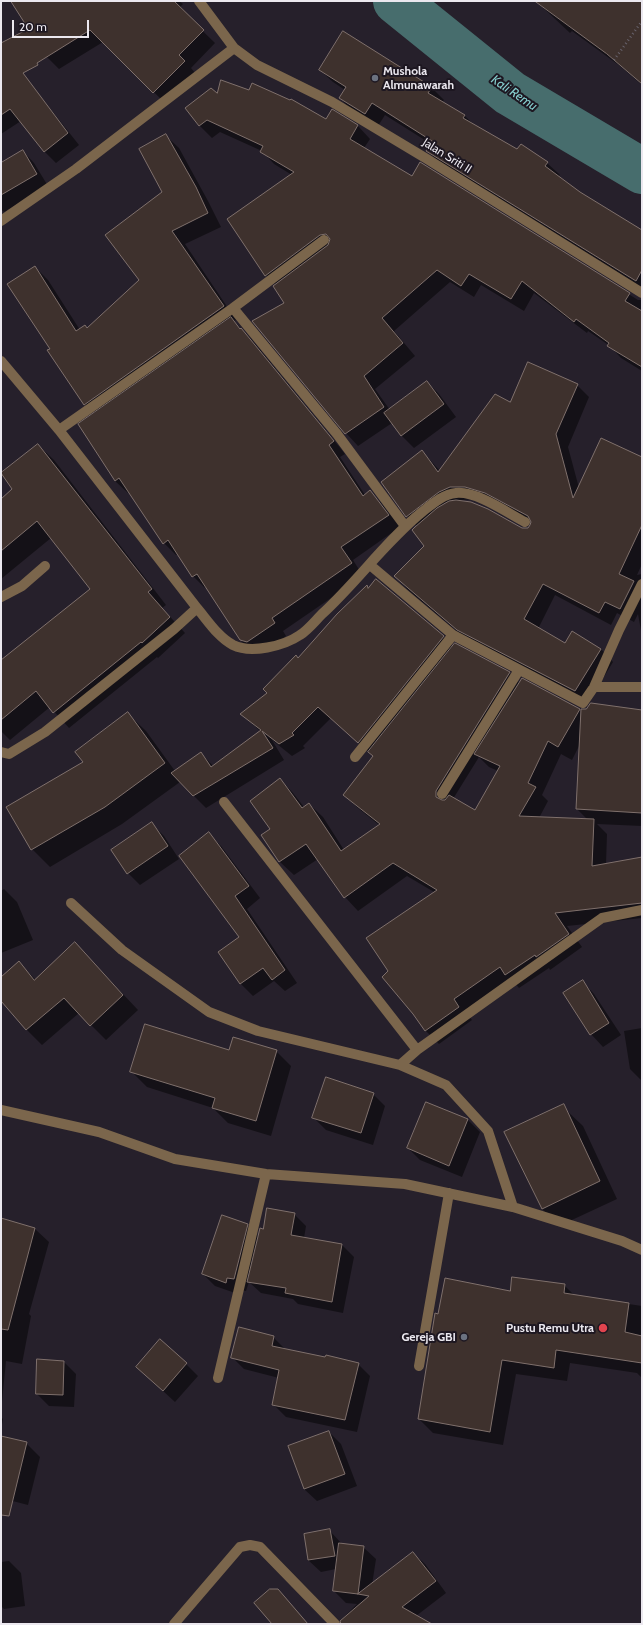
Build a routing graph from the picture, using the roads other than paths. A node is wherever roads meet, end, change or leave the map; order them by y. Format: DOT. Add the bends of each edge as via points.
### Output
graph roads {
  1 [pos="199,1"];
  2 [pos="234,48"];
  3 [pos="1,221"];
  4 [pos="324,240"];
  5 [pos="642,293"];
  6 [pos="233,308"];
  7 [pos="1,361"];
  8 [pos="59,430"];
  9 [pos="525,522"];
  10 [pos="405,526"];
  11 [pos="370,565"];
  12 [pos="45,566"];
  13 [pos="642,584"];
  14 [pos="1,597"];
  15 [pos="197,608"];
  16 [pos="453,635"];
  17 [pos="519,670"];
  18 [pos="594,687"];
  19 [pos="642,687"];
  20 [pos="1,752"];
  21 [pos="354,757"];
  22 [pos="442,794"];
  23 [pos="224,802"];
  24 [pos="71,903"];
  25 [pos="642,910"];
  26 [pos="417,1050"];
  27 [pos="400,1065"];
  28 [pos="1,1110"];
  29 [pos="266,1174"];
  30 [pos="449,1193"];
  31 [pos="513,1207"];
  32 [pos="642,1250"];
  33 [pos="419,1366"];
  34 [pos="218,1378"];
  35 [pos="174,1624"];
  36 [pos="335,1624"];
  1 -- 2 [label="street, Jalan Sriti II"];
  2 -- 3 [label="street" via="76,169"];
  2 -- 5 [label="street, Jalan Sriti II" via="257,65 332,102 427,159"];
  4 -- 6 [label="street"];
  6 -- 8 [label="street"];
  6 -- 10 [label="street" via="337,434"];
  7 -- 8 [label="street"];
  8 -- 15 [label="street"];
  9 -- 10 [label="street" via="477,497 455,493 433,503"];
  10 -- 11 [label="street"];
  11 -- 15 [label="street" via="301,634 274,646 249,648 233,645 219,634"];
  11 -- 16 [label="street"];
  12 -- 14 [label="street" via="22,586"];
  13 -- 18 [label="street"];
  15 -- 20 [label="street" via="45,732 9,754"];
  16 -- 17 [label="street"];
  16 -- 21 [label="street"];
  17 -- 18 [label="street" via="584,703"];
  17 -- 22 [label="street"];
  18 -- 19 [label="street"];
  23 -- 26 [label="street"];
  24 -- 27 [label="street" via="122,950 209,1012 258,1031"];
  25 -- 26 [label="street" via="602,918"];
  26 -- 27 [label="street"];
  27 -- 31 [label="street" via="446,1086 488,1131"];
  28 -- 29 [label="street" via="99,1132 175,1159"];
  29 -- 30 [label="street" via="405,1184"];
  29 -- 34 [label="street"];
  30 -- 31 [label="street"];
  30 -- 33 [label="street"];
  31 -- 32 [label="street" via="622,1241"];
  35 -- 36 [label="street" via="240,1547 250,1544 260,1548"];
}
